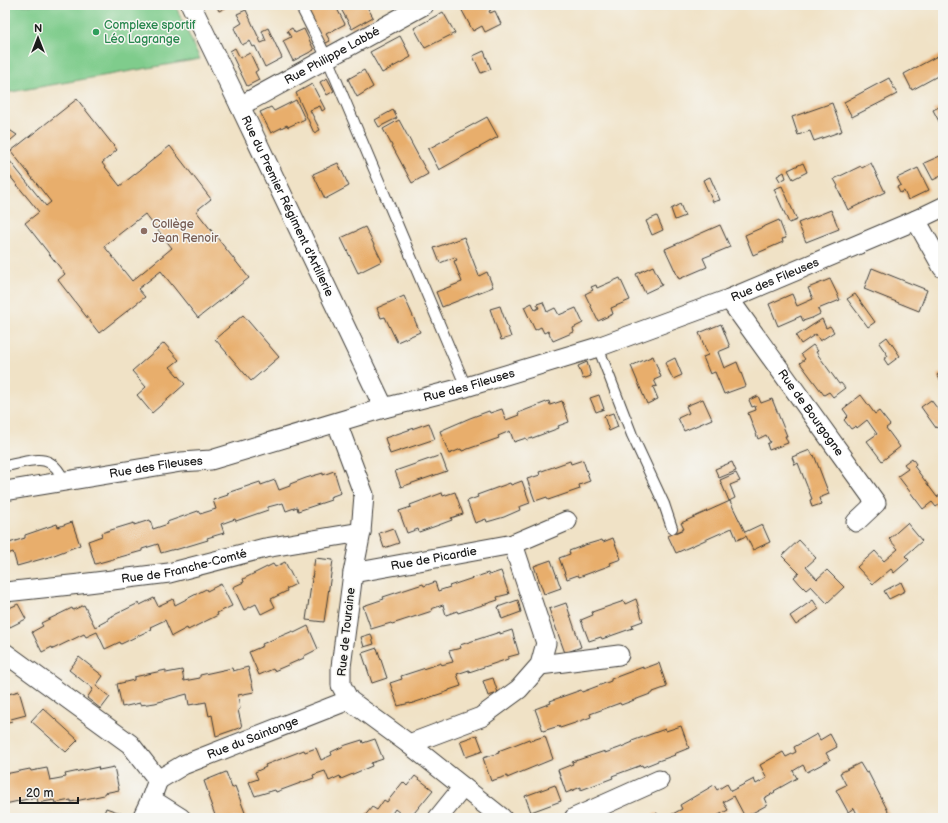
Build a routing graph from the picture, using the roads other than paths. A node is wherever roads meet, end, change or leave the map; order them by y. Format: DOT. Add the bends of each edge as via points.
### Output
graph roads {
  1 [pos="190,5"];
  2 [pos="300,5"];
  3 [pos="424,5"];
  4 [pos="327,58"];
  5 [pos="240,106"];
  6 [pos="943,207"];
  7 [pos="916,220"];
  8 [pos="943,268"];
  9 [pos="729,299"];
  10 [pos="598,347"];
  11 [pos="466,388"];
  12 [pos="384,408"];
  13 [pos="337,423"];
  14 [pos="5,466"];
  15 [pos="64,481"];
  16 [pos="5,491"];
  17 [pos="567,521"];
  18 [pos="856,522"];
  19 [pos="672,528"];
  20 [pos="361,532"];
  21 [pos="513,544"];
  22 [pos="353,573"];
  23 [pos="5,592"];
  24 [pos="5,653"];
  25 [pos="619,655"];
  26 [pos="540,665"];
  27 [pos="349,700"];
  28 [pos="409,744"];
  29 [pos="158,780"];
  30 [pos="659,780"];
  31 [pos="463,787"];
  32 [pos="151,799"];
  33 [pos="142,818"];
  34 [pos="182,818"];
  35 [pos="438,818"];
  36 [pos="502,818"];
  37 [pos="574,818"];
  1 -- 5 [label="street, Rue du Premier Régiment d'Artillerie"];
  2 -- 4 [label="lane"];
  3 -- 4 [label="street, Rue Philippe Labbé"];
  4 -- 5 [label="street, Rue Philippe Labbé"];
  4 -- 11 [label="lane"];
  5 -- 12 [label="street, Rue du Premier Régiment d'Artillerie"];
  6 -- 7 [label="street, Rue des Fileuses"];
  7 -- 8 [label="street"];
  7 -- 9 [label="street, Rue des Fileuses"];
  9 -- 10 [label="street, Rue des Fileuses"];
  9 -- 18 [label="street, Rue de Bourgogne" via="876,503"];
  10 -- 11 [label="street, Rue des Fileuses"];
  10 -- 19 [label="lane"];
  11 -- 12 [label="street, Rue des Fileuses"];
  12 -- 13 [label="street, Rue des Fileuses"];
  13 -- 15 [label="street, Rue des Fileuses" via="211,460 181,462"];
  13 -- 20 [label="street, Rue de Touraine" via="364,495"];
  14 -- 15 [label="lane" via="44,460 60,470"];
  15 -- 16 [label="street, Rue des Fileuses"];
  17 -- 21 [label="street, Rue de Picardie"];
  20 -- 22 [label="street, Rue de Touraine"];
  20 -- 23 [label="street, Rue de Franche-Comté" via="265,548 169,573"];
  21 -- 22 [label="street, Rue de Picardie"];
  21 -- 26 [label="street" via="546,643"];
  22 -- 27 [label="street, Rue de Touraine" via="341,667 341,685"];
  24 -- 29 [label="street" via="130,744"];
  25 -- 26 [label="street"];
  26 -- 28 [label="street" via="519,689 481,717"];
  27 -- 28 [label="street, Rue de Touraine"];
  27 -- 29 [label="street, Rue du Saintonge" via="183,765"];
  28 -- 31 [label="street, Rue de Touraine"];
  29 -- 32 [label="street"];
  30 -- 37 [label="street"];
  31 -- 35 [label="street"];
  31 -- 36 [label="street, Rue de Touraine"];
  32 -- 33 [label="street"];
  32 -- 34 [label="street"];
}
